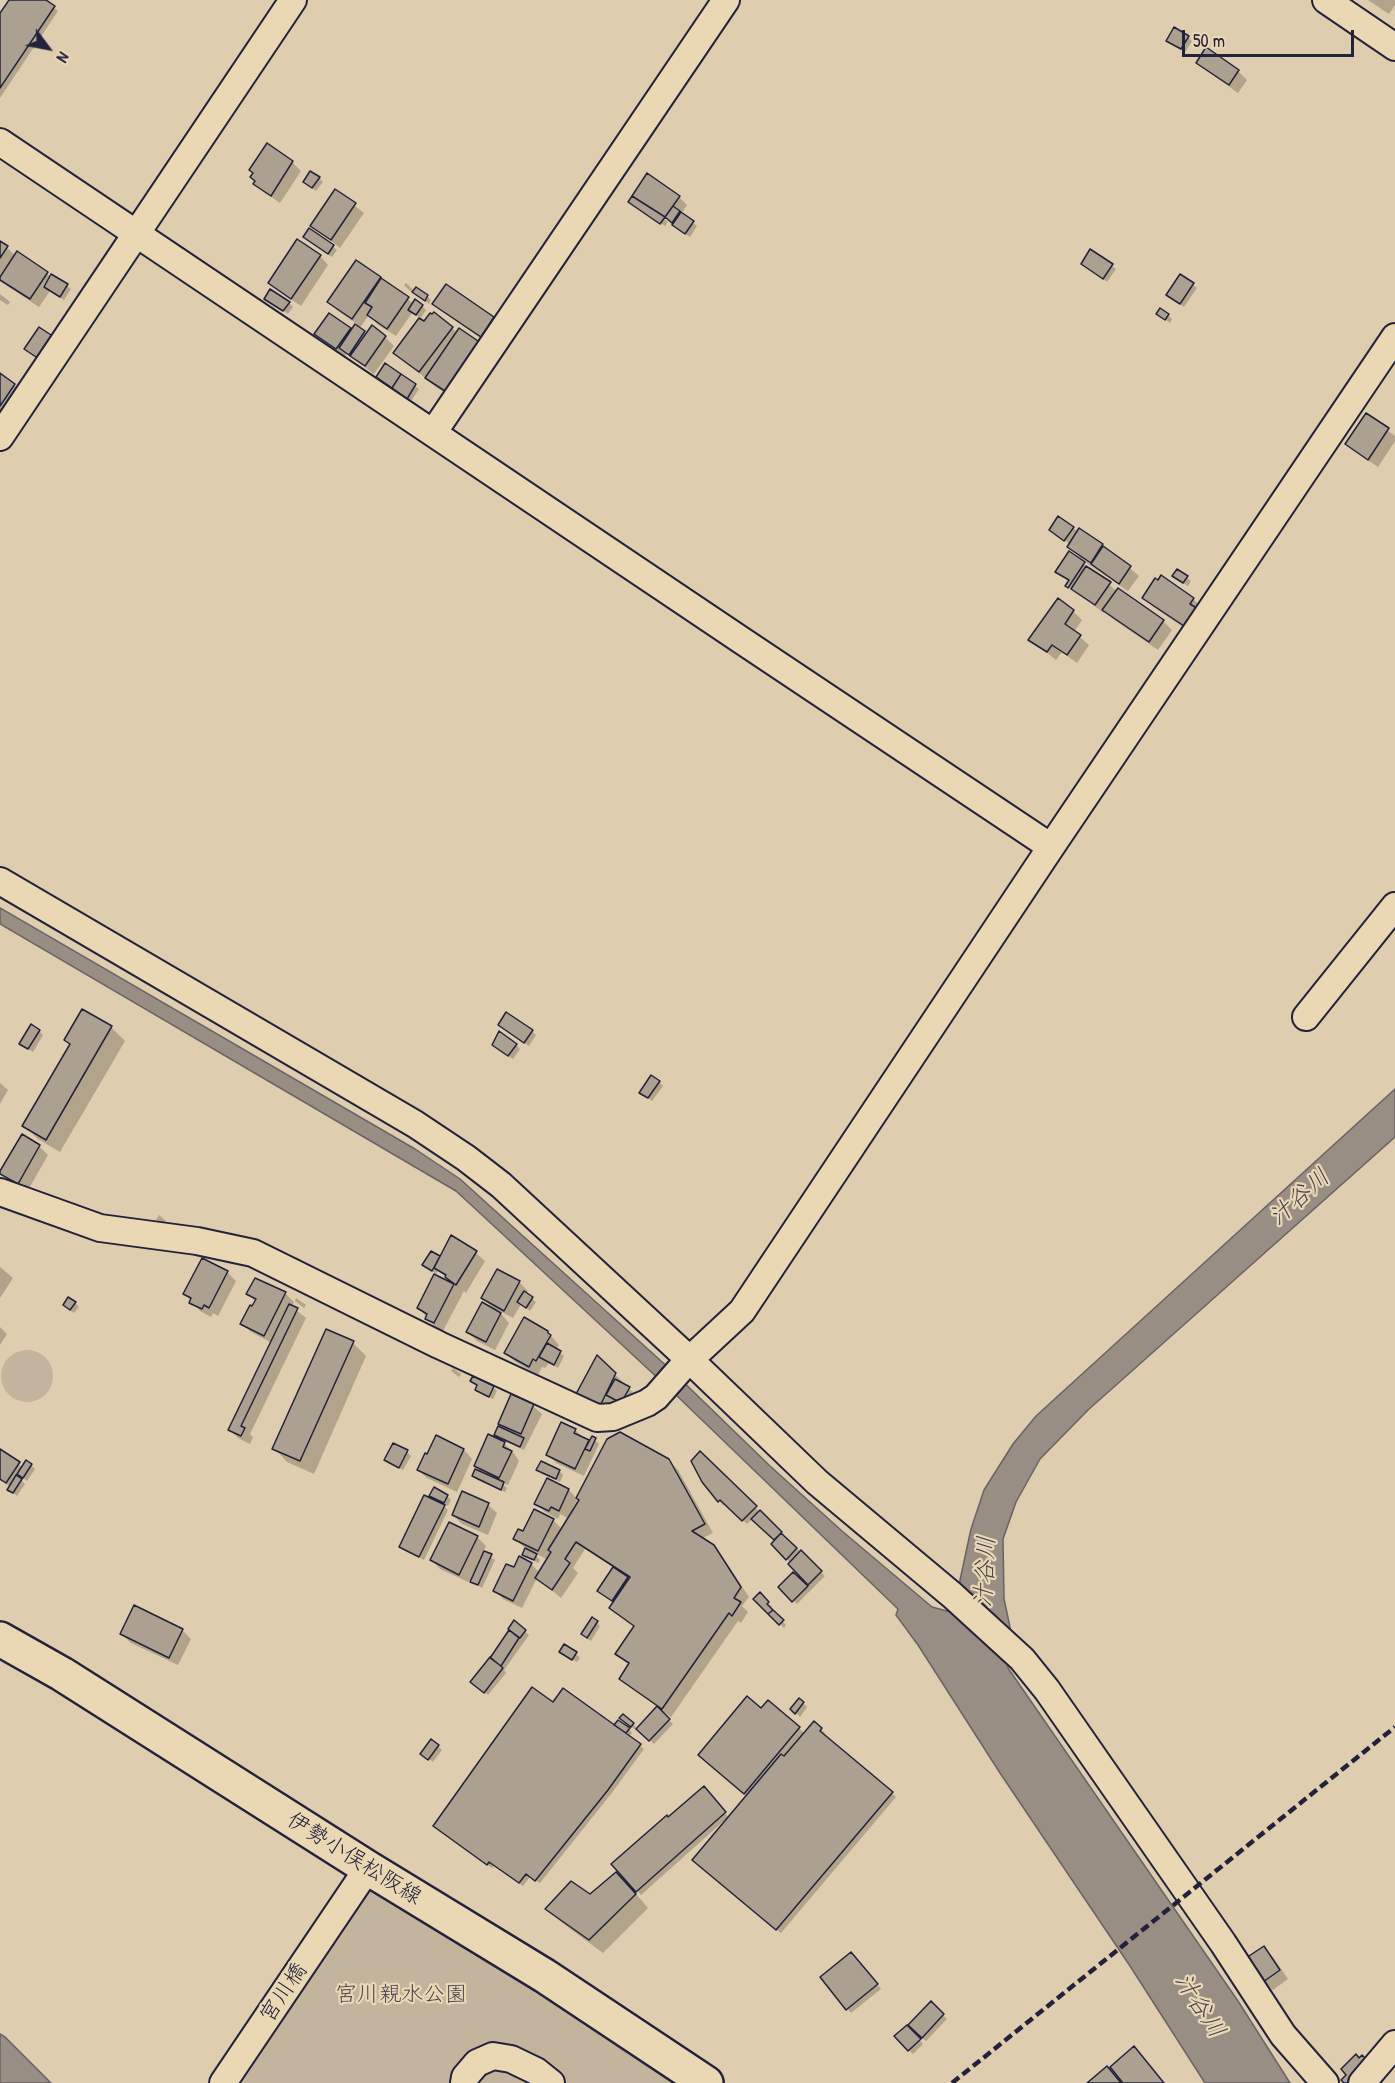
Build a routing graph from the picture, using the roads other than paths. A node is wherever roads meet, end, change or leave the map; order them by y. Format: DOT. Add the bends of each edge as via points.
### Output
graph roads {
  1 [pos="293,0"];
  2 [pos="726,0"];
  3 [pos="1326,0"];
  4 [pos="1395,47"];
  5 [pos="0,142"];
  6 [pos="136,233"];
  7 [pos="1395,337"];
  8 [pos="433,433"];
  9 [pos="0,436"];
  10 [pos="1051,847"];
  11 [pos="0,881"];
  12 [pos="1395,906"];
  13 [pos="1306,1017"];
  14 [pos="0,1192"];
  15 [pos="688,1362"];
  16 [pos="0,1639"];
  17 [pos="368,1868"];
  18 [pos="1395,2044"];
  19 [pos="223,2083"];
  20 [pos="464,2083"];
  21 [pos="551,2083"];
  22 [pos="706,2083"];
  23 [pos="1325,2083"];
  24 [pos="1362,2083"];
  1 -- 6 [label="street"];
  2 -- 8 [label="street"];
  3 -- 4 [label="street"];
  5 -- 6 [label="street"];
  6 -- 8 [label="street"];
  6 -- 9 [label="street"];
  7 -- 10 [label="street"];
  8 -- 10 [label="street"];
  10 -- 15 [label="street" via="742,1311"];
  11 -- 15 [label="street" via="416,1124 466,1158 501,1185"];
  12 -- 13 [label="street"];
  14 -- 15 [label="street" via="100,1228 253,1253 597,1418 633,1410 656,1397"];
  15 -- 23 [label="street" via="817,1482 1022,1659 1223,1943 1283,2035"];
  16 -- 17 [label="main road, 伊勢小俣松阪線" via="62,1674"];
  17 -- 19 [label="street, 宮川橋"];
  17 -- 22 [label="main road, 伊勢小俣松阪線" via="545,1976"];
  18 -- 24 [label="street"];
  20 -- 21 [label="street" via="477,2063 493,2056 511,2059"];
}
